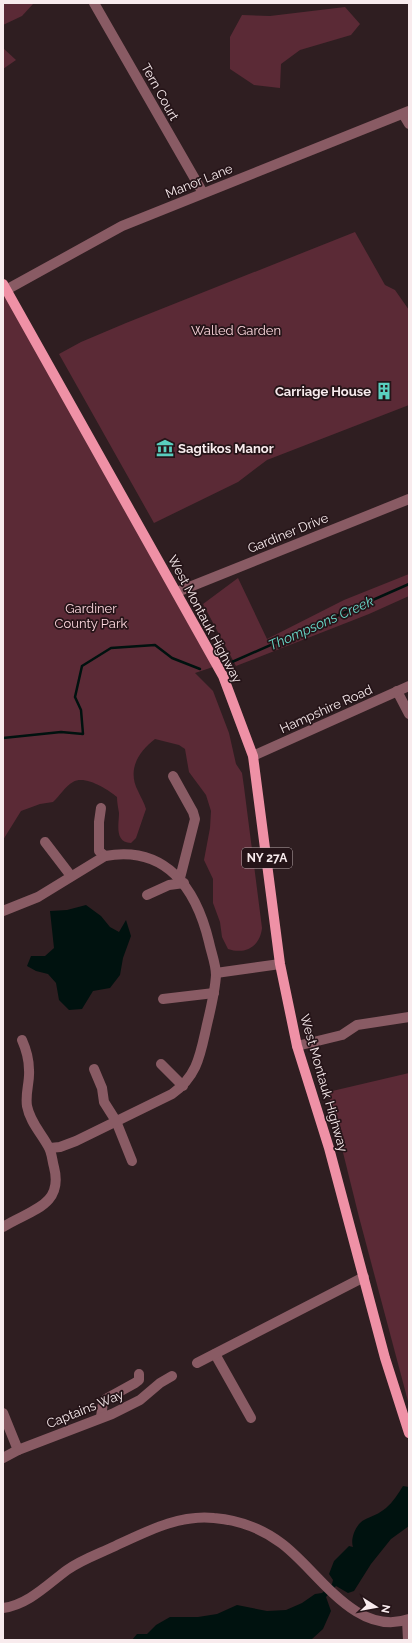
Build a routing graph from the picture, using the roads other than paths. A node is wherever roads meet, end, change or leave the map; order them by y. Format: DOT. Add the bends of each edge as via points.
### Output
graph roads {
  1 [pos="94,3"];
  2 [pos="406,113"];
  3 [pos="409,124"];
  4 [pos="203,193"];
  5 [pos="5,287"];
  6 [pos="409,499"];
  7 [pos="176,592"];
  8 [pos="409,686"];
  9 [pos="398,691"];
  10 [pos="409,714"];
  11 [pos="253,756"];
  12 [pos="173,776"];
  13 [pos="101,808"];
  14 [pos="45,842"];
  15 [pos="105,856"];
  16 [pos="71,876"];
  17 [pos="182,880"];
  18 [pos="147,895"];
  19 [pos="3,902"];
  20 [pos="8,909"];
  21 [pos="280,964"];
  22 [pos="216,973"];
  23 [pos="214,992"];
  24 [pos="162,999"];
  25 [pos="409,1017"];
  26 [pos="22,1040"];
  27 [pos="297,1046"];
  28 [pos="161,1064"];
  29 [pos="94,1069"];
  30 [pos="184,1086"];
  31 [pos="116,1121"];
  32 [pos="50,1148"];
  33 [pos="132,1161"];
  34 [pos="3,1227"];
  35 [pos="364,1277"];
  36 [pos="215,1354"];
  37 [pos="197,1363"];
  38 [pos="139,1374"];
  39 [pos="172,1376"];
  40 [pos="3,1413"];
  41 [pos="102,1417"];
  42 [pos="251,1418"];
  43 [pos="409,1433"];
  44 [pos="18,1450"];
  45 [pos="3,1458"];
  46 [pos="3,1608"];
  47 [pos="408,1620"];
  48 [pos="408,1640"];
  1 -- 4 [label="street, Tern Court"];
  2 -- 3 [label="street"];
  2 -- 4 [label="street, Manor Lane"];
  4 -- 5 [label="street, Manor Lane" via="122,226"];
  5 -- 7 [label="main road, West Montauk Highway / NY 27A"];
  6 -- 7 [label="street, Gardiner Drive"];
  7 -- 11 [label="main road, West Montauk Highway / NY 27A" via="223,676"];
  8 -- 9 [label="street, Hampshire Road"];
  9 -- 10 [label="street"];
  9 -- 11 [label="street, Hampshire Road"];
  11 -- 21 [label="main road, West Montauk Highway / NY 27A"];
  12 -- 17 [label="street" via="195,819"];
  13 -- 15 [label="street" via="99,851"];
  14 -- 16 [label="street"];
  15 -- 16 [label="street"];
  15 -- 17 [label="street" via="140,856 164,865"];
  16 -- 20 [label="street" via="38,897"];
  17 -- 18 [label="street"];
  17 -- 22 [label="street" via="201,918"];
  19 -- 20 [label="street"];
  21 -- 22 [label="street"];
  21 -- 27 [label="main road, West Montauk Highway / NY 27A"];
  22 -- 23 [label="street"];
  23 -- 24 [label="street"];
  23 -- 30 [label="street" via="200,1059"];
  25 -- 27 [label="street" via="357,1025 342,1035"];
  26 -- 32 [label="street" via="30,1070 26,1090 27,1106 31,1120"];
  27 -- 35 [label="main road, West Montauk Highway / NY 27A" via="329,1148"];
  28 -- 30 [label="street"];
  29 -- 31 [label="street" via="102,1088 104,1102"];
  30 -- 31 [label="street"];
  31 -- 32 [label="street" via="76,1141"];
  31 -- 33 [label="street"];
  32 -- 34 [label="street" via="56,1176 53,1196"];
  35 -- 36 [label="street"];
  35 -- 43 [label="main road, West Montauk Highway / NY 27A" via="385,1358"];
  36 -- 37 [label="street"];
  36 -- 42 [label="street"];
  38 -- 41 [label="street" via="139,1380 135,1383 106,1398"];
  39 -- 41 [label="street, Captains Way" via="140,1400"];
  40 -- 44 [label="street"];
  41 -- 44 [label="street, Captains Way"];
  44 -- 45 [label="street, Captains Way"];
  46 -- 47 [label="street" via="26,1600 69,1569 97,1554 166,1524 202,1517 234,1521 269,1535 289,1549 346,1605 370,1618 395,1622"];
  47 -- 48 [label="street"];
}
